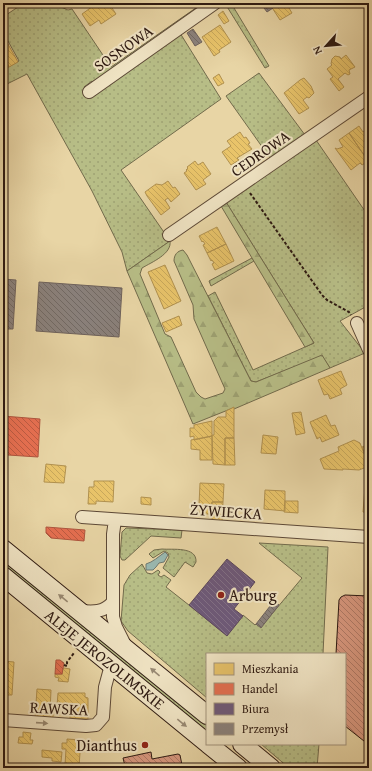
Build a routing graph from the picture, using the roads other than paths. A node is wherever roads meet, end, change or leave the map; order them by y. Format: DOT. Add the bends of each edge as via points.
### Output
graph roads {
  1 [pos="216,3"];
  2 [pos="89,92"];
  3 [pos="369,96"];
  4 [pos="169,235"];
  5 [pos="357,323"];
  6 [pos="369,350"];
  7 [pos="82,517"];
  8 [pos="115,520"];
  9 [pos="369,537"];
  10 [pos="3,549"];
  11 [pos="3,576"];
  12 [pos="113,602"];
  13 [pos="80,611"];
  14 [pos="127,648"];
  15 [pos="112,665"];
  16 [pos="206,714"];
  17 [pos="3,720"];
  18 [pos="206,741"];
  19 [pos="210,745"];
  20 [pos="243,745"];
  21 [pos="238,768"];
  22 [pos="271,768"];
  1 -- 2 [label="street, SOSNOWA"];
  3 -- 4 [label="street, CEDROWA"];
  5 -- 6 [label="street"];
  7 -- 8 [label="street, ŻYWIECKA"];
  8 -- 9 [label="street, ŻYWIECKA"];
  8 -- 12 [label="street"];
  13 -- 10 [label="main road, ALEJE JEROZOLIMSKIE, one-way"];
  11 -- 15 [label="main road, ALEJE JEROZOLIMSKIE"];
  12 -- 13 [label="street" via="101,611"];
  12 -- 14 [label="street" via="116,627"];
  13 -- 14 [label="main road, ALEJE JEROZOLIMSKIE"];
  16 -- 14 [label="main road, ALEJE JEROZOLIMSKIE, one-way"];
  17 -- 15 [label="street, RAWSKA, one-way" via="91,727 96,725 104,717 105,687"];
  15 -- 18 [label="main road, ALEJE JEROZOLIMSKIE, one-way"];
  19 -- 21 [label="main road, ALEJE JEROZOLIMSKIE"];
  20 -- 22 [label="main road"];
}
